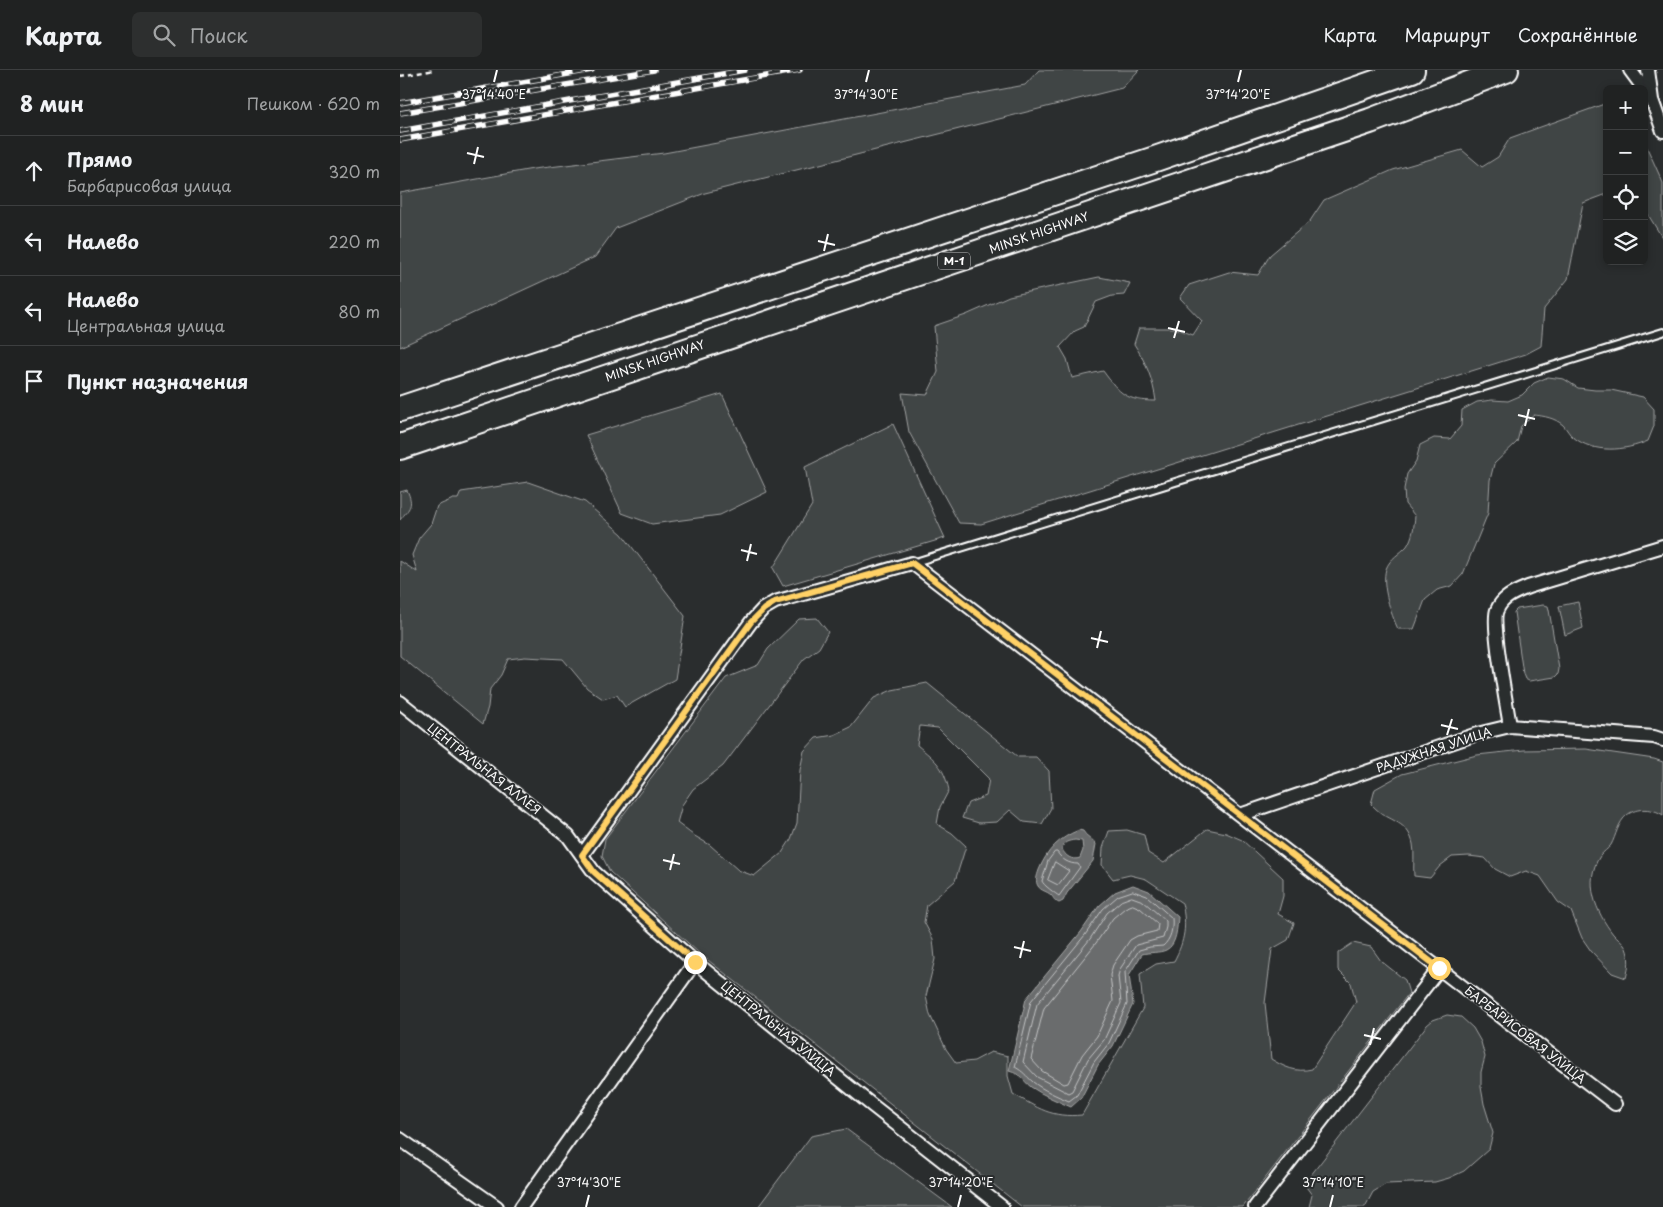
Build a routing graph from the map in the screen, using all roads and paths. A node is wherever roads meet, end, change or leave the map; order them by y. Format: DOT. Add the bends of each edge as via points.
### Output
graph roads {
  1 [pos="435,70"];
  2 [pos="1412,70"];
  3 [pos="1506,70"];
  4 [pos="1630,70"];
  5 [pos="1648,70"];
  6 [pos="400,76"];
  7 [pos="1641,85"];
  8 [pos="1648,94"];
  9 [pos="1652,100"];
  10 [pos="1663,131"];
  11 [pos="1663,332"];
  12 [pos="400,409"];
  13 [pos="400,447"];
  14 [pos="1663,546"];
  15 [pos="912,563"];
  16 [pos="400,702"];
  17 [pos="1510,726"];
  18 [pos="1663,740"];
  19 [pos="1240,815"];
  20 [pos="568,836"];
  21 [pos="582,855"];
  22 [pos="695,962"];
  23 [pos="1439,968"];
  24 [pos="1615,1104"];
  25 [pos="400,1140"];
  26 [pos="497,1207"];
  27 [pos="521,1207"];
  28 [pos="1002,1207"];
  29 [pos="1255,1207"];
  1 -- 6 [label="path"];
  2 -- 12 [label="highway" via="1156,159"];
  3 -- 13 [label="highway, MINSK HIGHWAY / М-1" via="1370,121"];
  4 -- 7 [label="street"];
  5 -- 9 [label="street"];
  8 -- 9 [label="street"];
  9 -- 10 [label="street"];
  11 -- 15 [label="lane"];
  14 -- 17 [label="street" via="1528,587 1507,597 1496,610 1496,630"];
  15 -- 19 [label="street, БАРБАРИСОВАЯ УЛИЦА"];
  15 -- 21 [label="street" via="775,602 764,609 751,622"];
  16 -- 20 [label="street, ЦЕНТРАЛЬНАЯ АЛЛЕЯ"];
  17 -- 18 [label="street, РАДУЖНАЯ УЛИЦА"];
  17 -- 19 [label="street, РАДУЖНАЯ УЛИЦА" via="1477,734"];
  19 -- 23 [label="street, БАРБАРИСОВАЯ УЛИЦА"];
  20 -- 21 [label="street, ЦЕНТРАЛЬНАЯ УЛИЦА"];
  21 -- 22 [label="street, ЦЕНТРАЛЬНАЯ УЛИЦА" via="594,872"];
  22 -- 27 [label="street"];
  22 -- 28 [label="street, ЦЕНТРАЛЬНАЯ УЛИЦА"];
  23 -- 24 [label="street, БАРБАРИСОВАЯ УЛИЦА"];
  23 -- 29 [label="street"];
  25 -- 26 [label="street"];
}
